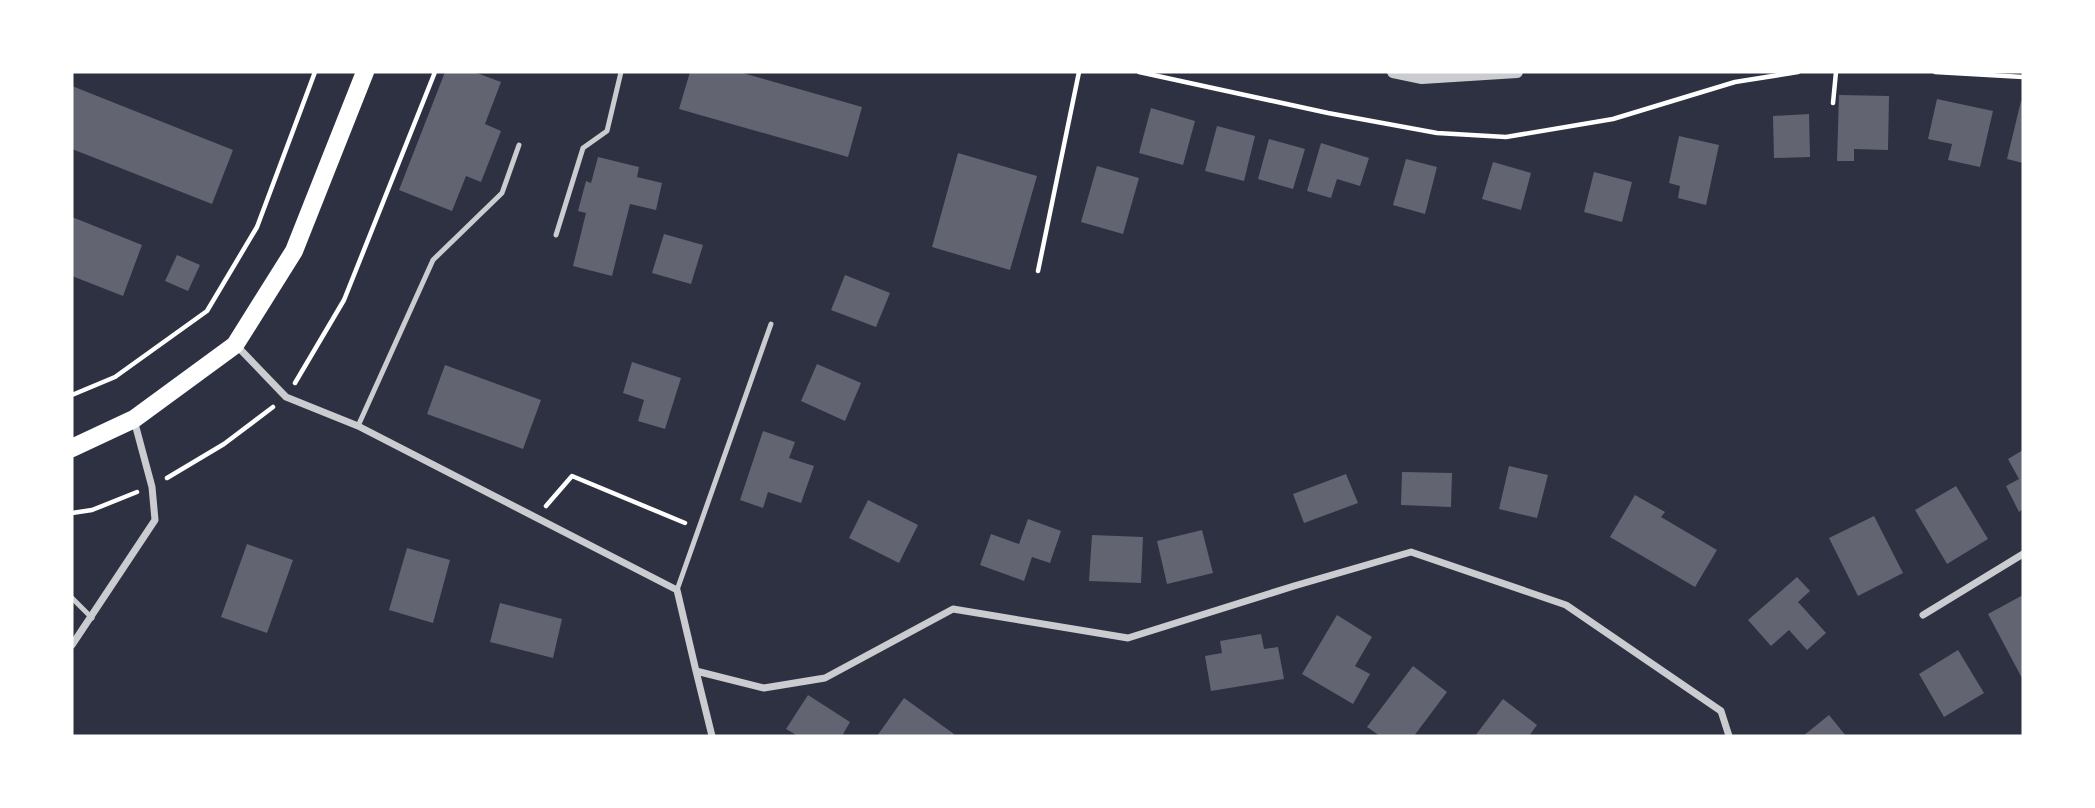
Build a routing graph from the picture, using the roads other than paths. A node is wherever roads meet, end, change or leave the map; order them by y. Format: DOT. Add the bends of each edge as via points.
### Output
graph roads {
  1 [pos="365,72"];
  2 [pos="621,72"];
  3 [pos="1393,72"];
  4 [pos="1517,72"];
  5 [pos="519,145"];
  6 [pos="556,235"];
  7 [pos="771,324"];
  8 [pos="235,345"];
  9 [pos="134,419"];
  10 [pos="358,426"];
  11 [pos="72,448"];
  12 [pos="2023,554"];
  13 [pos="677,590"];
  14 [pos="72,598"];
  15 [pos="1923,615"];
  16 [pos="92,618"];
  17 [pos="72,645"];
  18 [pos="696,671"];
  19 [pos="712,736"];
  20 [pos="1729,736"];
  1 -- 8 [label="main road" via="294,251"];
  2 -- 6 [label="lane" via="607,131 583,148"];
  3 -- 4 [label="street" via="1422,78"];
  5 -- 10 [label="lane" via="502,192 433,260"];
  7 -- 13 [label="lane"];
  8 -- 9 [label="main road"];
  8 -- 10 [label="street" via="286,397"];
  9 -- 11 [label="main road"];
  9 -- 16 [label="street" via="152,487 155,520"];
  10 -- 13 [label="street"];
  12 -- 15 [label="street"];
  13 -- 18 [label="street"];
  14 -- 16 [label="lane"];
  16 -- 17 [label="street"];
  18 -- 19 [label="street"];
  18 -- 20 [label="street" via="764,688 825,678 953,609 1128,638 1411,552 1566,605 1721,712"];
}
